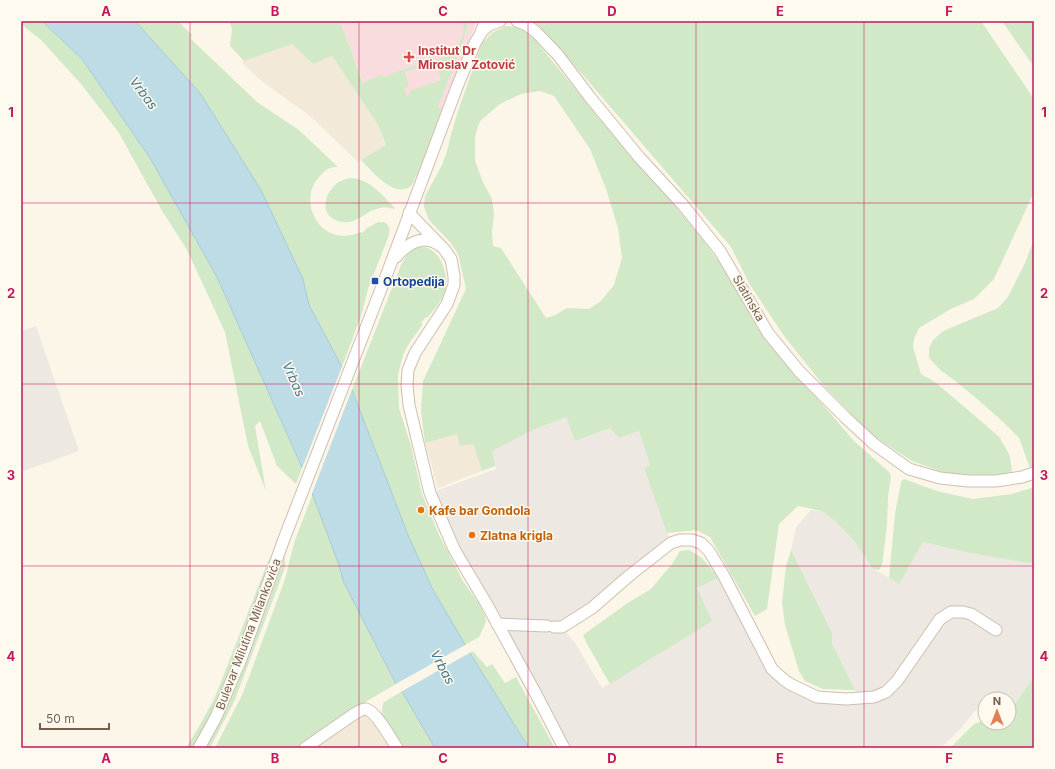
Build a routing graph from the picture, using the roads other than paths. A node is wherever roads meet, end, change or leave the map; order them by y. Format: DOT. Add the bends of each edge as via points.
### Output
graph roads {
  1 [pos="499,21"];
  2 [pos="517,21"];
  3 [pos="483,26"];
  4 [pos="409,213"];
  5 [pos="443,247"];
  6 [pos="388,271"];
  7 [pos="1034,473"];
  8 [pos="497,624"];
  9 [pos="996,630"];
  10 [pos="198,748"];
  11 [pos="305,748"];
  12 [pos="397,748"];
  13 [pos="564,748"];
  1 -- 3 [label="street"];
  2 -- 7 [label="street, Slatinska" via="536,32 558,55 639,157 720,251 768,333 817,390 863,434 909,469 940,478 996,481"];
  3 -- 4 [label="street" via="456,87"];
  4 -- 5 [label="street"];
  4 -- 6 [label="street"];
  5 -- 6 [label="street" via="428,240 413,242 402,250"];
  5 -- 8 [label="street" via="453,266 454,285 447,304 415,353 408,370 409,405 428,486 440,518 454,549"];
  6 -- 10 [label="street, Bulevar Milutina Milankovića" via="241,659 216,717"];
  8 -- 9 [label="street" via="562,627 592,608 670,543 692,540 701,543 715,560 772,669 783,680 817,698 874,697 886,692 897,681 940,619 951,612 971,614"];
  8 -- 13 [label="street"];
  11 -- 12 [label="street" via="362,710 374,714"];
}
